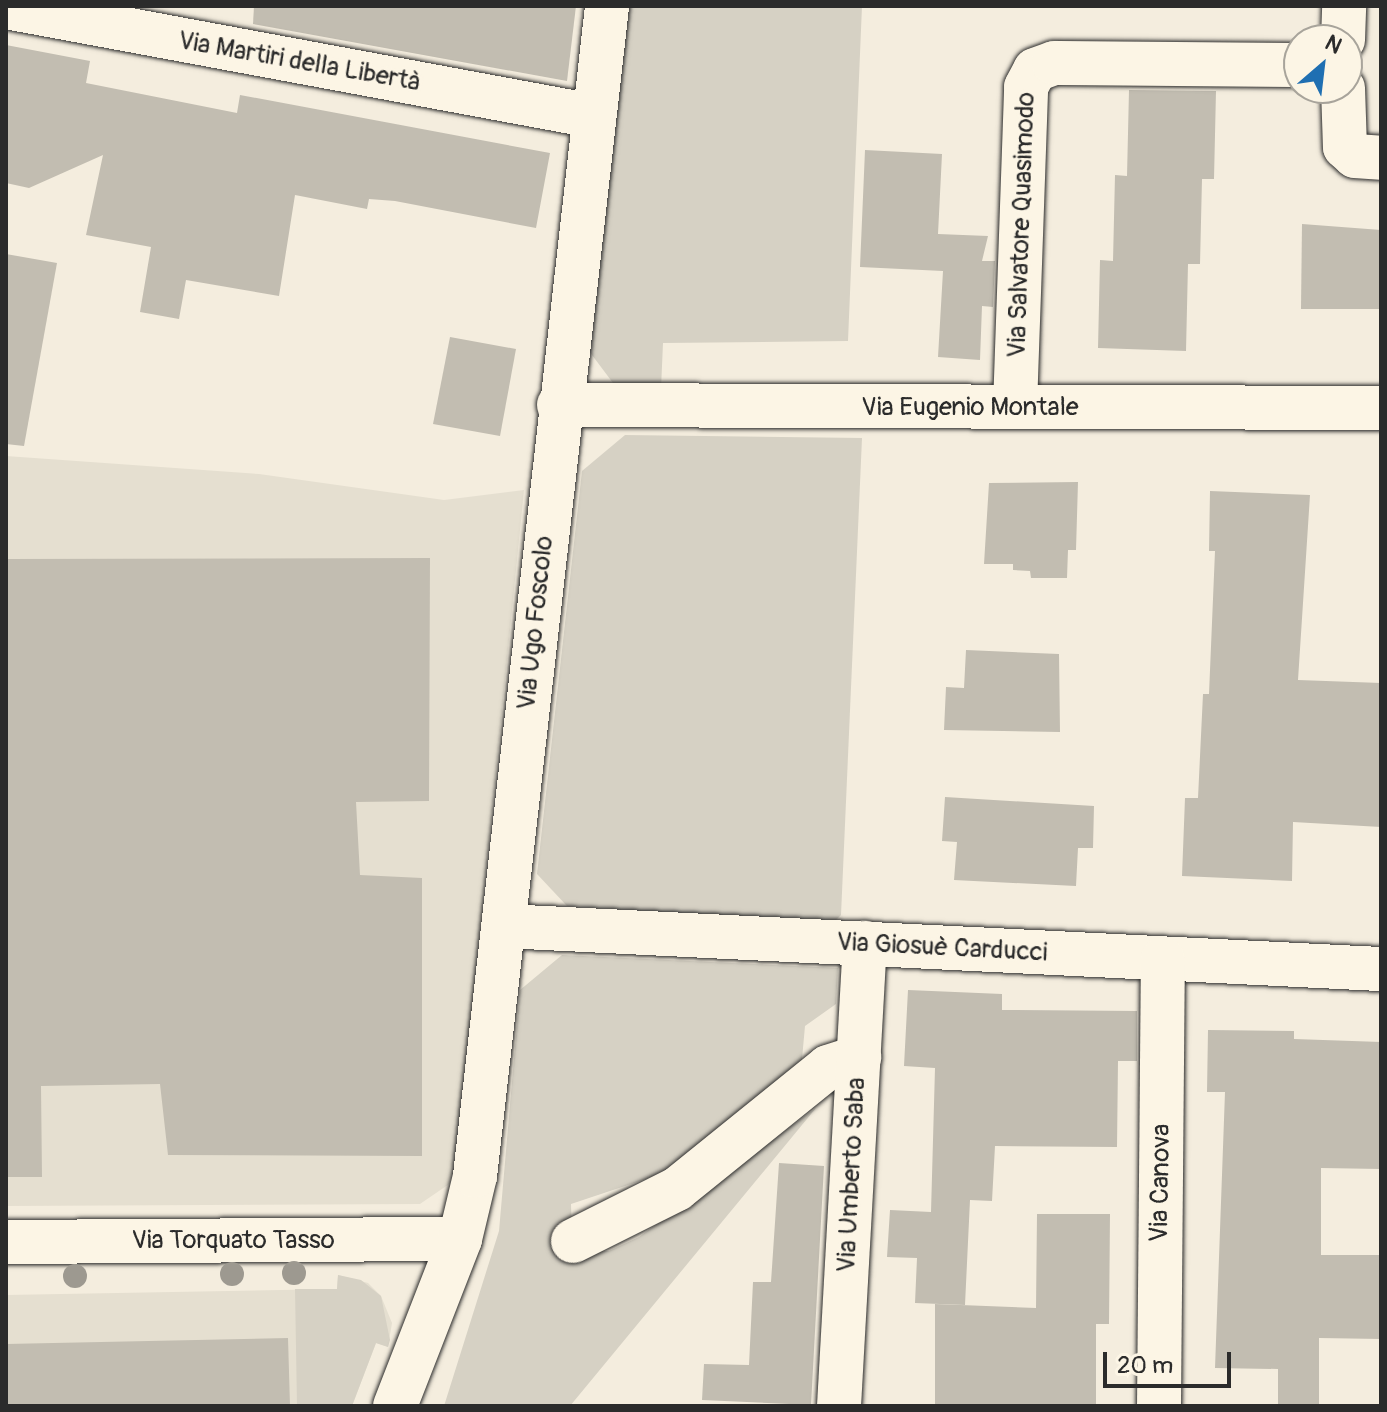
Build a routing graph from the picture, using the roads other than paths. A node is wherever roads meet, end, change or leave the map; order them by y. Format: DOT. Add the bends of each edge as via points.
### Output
graph roads {
  1 [pos="607,6"];
  2 [pos="6,7"];
  3 [pos="1283,65"];
  4 [pos="1344,104"];
  5 [pos="593,116"];
  6 [pos="1381,158"];
  7 [pos="559,405"];
  8 [pos="1015,407"];
  9 [pos="1381,408"];
  10 [pos="504,926"];
  11 [pos="865,943"];
  12 [pos="1163,959"];
  13 [pos="1381,969"];
  14 [pos="859,1057"];
  15 [pos="460,1239"];
  16 [pos="573,1241"];
  17 [pos="6,1242"];
  18 [pos="395,1406"];
  19 [pos="839,1406"];
  20 [pos="1159,1406"];
  1 -- 5 [label="street, Via Ugo Foscolo"];
  2 -- 5 [label="street, Via Martiri della Libertà"];
  3 -- 8 [label="street, Via Salvatore Quasimodo" via="1054,63 1028,78"];
  4 -- 6 [label="street" via="1345,147 1355,156"];
  5 -- 7 [label="street, Via Ugo Foscolo"];
  7 -- 8 [label="street, Via Eugenio Montale"];
  7 -- 10 [label="street, Via Ugo Foscolo"];
  8 -- 9 [label="street, Via Eugenio Montale"];
  10 -- 11 [label="street, Via Giosuè Carducci"];
  10 -- 15 [label="street, Via Ugo Foscolo" via="475,1176"];
  11 -- 12 [label="street, Via Giosuè Carducci"];
  11 -- 14 [label="street, Via Umberto Saba"];
  12 -- 13 [label="street, Via Giosuè Carducci"];
  12 -- 20 [label="street, Via Canova"];
  14 -- 16 [label="street" via="828,1067 677,1189"];
  14 -- 19 [label="street, Via Umberto Saba"];
  15 -- 17 [label="street, Via Torquato Tasso"];
  15 -- 18 [label="street, Via Ugo Foscolo"];
}
